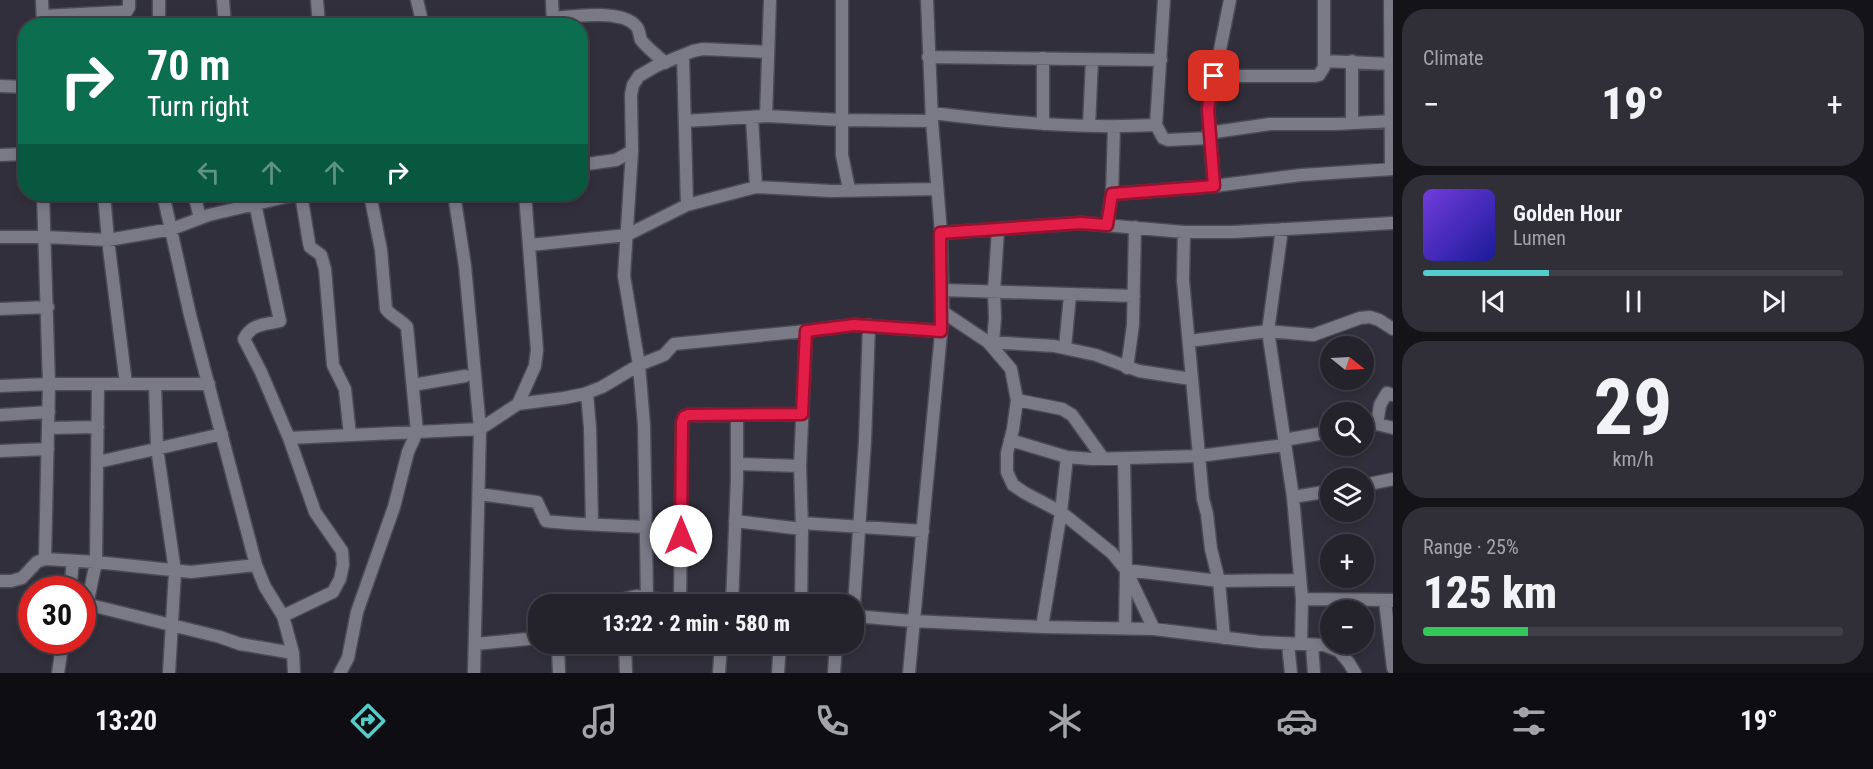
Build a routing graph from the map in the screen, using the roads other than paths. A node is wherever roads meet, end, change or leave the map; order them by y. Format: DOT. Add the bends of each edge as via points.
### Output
graph roads {
  1 [pos="42,0"];
  2 [pos="129,0"];
  3 [pos="159,0"];
  4 [pos="223,0"];
  5 [pos="317,0"];
  6 [pos="417,0"];
  7 [pos="552,0"];
  8 [pos="770,0"];
  9 [pos="842,0"];
  10 [pos="927,0"];
  11 [pos="1164,0"];
  12 [pos="1230,0"];
  13 [pos="1324,0"];
  14 [pos="1390,0"];
  15 [pos="43,18"];
  16 [pos="69,18"];
  17 [pos="159,18"];
  18 [pos="224,18"];
  19 [pos="318,18"];
  20 [pos="421,18"];
  21 [pos="553,18"];
  22 [pos="572,18"];
  23 [pos="1392,32"];
  24 [pos="767,52"];
  25 [pos="683,56"];
  26 [pos="928,57"];
  27 [pos="1043,58"];
  28 [pos="1092,60"];
  29 [pos="1161,60"];
  30 [pos="1324,61"];
  31 [pos="1352,62"];
  32 [pos="665,63"];
  33 [pos="1391,64"];
  34 [pos="1214,76"];
  35 [pos="0,86"];
  36 [pos="18,87"];
  37 [pos="1392,88"];
  38 [pos="766,116"];
  39 [pos="752,117"];
  40 [pos="932,117"];
  41 [pos="841,120"];
  42 [pos="685,121"];
  43 [pos="1392,121"];
  44 [pos="1352,123"];
  45 [pos="1043,124"];
  46 [pos="1156,125"];
  47 [pos="1089,126"];
  48 [pos="1114,127"];
  49 [pos="1209,135"];
  50 [pos="632,151"];
  51 [pos="18,154"];
  52 [pos="0,155"];
  53 [pos="588,164"];
  54 [pos="1392,169"];
  55 [pos="1214,186"];
  56 [pos="756,188"];
  57 [pos="849,189"];
  58 [pos="937,189"];
  59 [pos="1112,194"];
  60 [pos="43,201"];
  61 [pos="105,201"];
  62 [pos="165,201"];
  63 [pos="196,201"];
  64 [pos="246,201"];
  65 [pos="255,201"];
  66 [pos="301,201"];
  67 [pos="371,201"];
  68 [pos="455,201"];
  69 [pos="526,201"];
  70 [pos="687,205"];
  71 [pos="200,218"];
  72 [pos="1393,223"];
  73 [pos="1107,225"];
  74 [pos="1135,227"];
  75 [pos="171,229"];
  76 [pos="998,229"];
  77 [pos="1282,230"];
  78 [pos="1184,232"];
  79 [pos="940,233"];
  80 [pos="627,235"];
  81 [pos="0,237"];
  82 [pos="45,237"];
  83 [pos="108,240"];
  84 [pos="530,245"];
  85 [pos="942,290"];
  86 [pos="994,292"];
  87 [pos="1070,295"];
  88 [pos="1134,296"];
  89 [pos="48,307"];
  90 [pos="0,309"];
  91 [pos="942,312"];
  92 [pos="869,325"];
  93 [pos="1393,330"];
  94 [pos="806,331"];
  95 [pos="941,331"];
  96 [pos="1268,331"];
  97 [pos="1189,341"];
  98 [pos="991,342"];
  99 [pos="1065,348"];
  100 [pos="639,365"];
  101 [pos="1127,368"];
  102 [pos="465,376"];
  103 [pos="1191,379"];
  104 [pos="49,384"];
  105 [pos="98,384"];
  106 [pos="126,384"];
  107 [pos="209,384"];
  108 [pos="155,385"];
  109 [pos="413,385"];
  110 [pos="0,386"];
  111 [pos="587,393"];
  112 [pos="1393,394"];
  113 [pos="1017,400"];
  114 [pos="518,404"];
  115 [pos="49,412"];
  116 [pos="802,414"];
  117 [pos="0,415"];
  118 [pos="737,415"];
  119 [pos="1374,424"];
  120 [pos="1377,424"];
  121 [pos="98,427"];
  122 [pos="48,428"];
  123 [pos="1393,428"];
  124 [pos="480,429"];
  125 [pos="417,432"];
  126 [pos="222,434"];
  127 [pos="1320,434"];
  128 [pos="350,435"];
  129 [pos="290,438"];
  130 [pos="1010,441"];
  131 [pos="1285,443"];
  132 [pos="157,448"];
  133 [pos="48,449"];
  134 [pos="0,451"];
  135 [pos="1199,456"];
  136 [pos="1067,457"];
  137 [pos="1103,458"];
  138 [pos="1124,458"];
  139 [pos="98,462"];
  140 [pos="737,464"];
  141 [pos="800,466"];
  142 [pos="1393,479"];
  143 [pos="1374,483"];
  144 [pos="1320,493"];
  145 [pos="478,494"];
  146 [pos="1293,497"];
  147 [pos="1061,512"];
  148 [pos="735,521"];
  149 [pos="592,524"];
  150 [pos="802,526"];
  151 [pos="859,526"];
  152 [pos="646,527"];
  153 [pos="923,531"];
  154 [pos="45,559"];
  155 [pos="73,561"];
  156 [pos="96,562"];
  157 [pos="256,565"];
  158 [pos="1126,570"];
  159 [pos="175,571"];
  160 [pos="71,576"];
  161 [pos="92,576"];
  162 [pos="1299,580"];
  163 [pos="0,581"];
  164 [pos="1219,581"];
  165 [pos="647,594"];
  166 [pos="686,594"];
  167 [pos="732,594"];
  168 [pos="801,594"];
  169 [pos="855,594"];
  170 [pos="1302,599"];
  171 [pos="1390,600"];
  172 [pos="96,607"];
  173 [pos="283,616"];
  174 [pos="864,617"];
  175 [pos="913,621"];
  176 [pos="172,626"];
  177 [pos="1042,627"];
  178 [pos="1125,628"];
  179 [pos="1154,629"];
  180 [pos="1224,638"];
  181 [pos="528,639"];
  182 [pos="475,644"];
  183 [pos="1288,644"];
  184 [pos="1307,645"];
  185 [pos="293,653"];
  186 [pos="61,654"];
  187 [pos="558,654"];
  188 [pos="625,654"];
  189 [pos="721,654"];
  190 [pos="779,654"];
  191 [pos="835,654"];
  192 [pos="1393,668"];
  193 [pos="58,673"];
  194 [pos="169,673"];
  195 [pos="294,673"];
  196 [pos="339,673"];
  197 [pos="474,673"];
  198 [pos="559,673"];
  199 [pos="626,673"];
  200 [pos="719,673"];
  201 [pos="778,673"];
  202 [pos="834,673"];
  203 [pos="909,673"];
  204 [pos="1291,673"];
  205 [pos="1314,673"];
  206 [pos="1355,673"];
  1 -- 15 [label="street"];
  2 -- 16 [label="street" via="127,11"];
  3 -- 17 [label="street"];
  4 -- 18 [label="street"];
  5 -- 19 [label="street"];
  6 -- 20 [label="street"];
  7 -- 21 [label="street"];
  8 -- 24 [label="street"];
  9 -- 41 [label="street"];
  10 -- 26 [label="street"];
  11 -- 29 [label="street"];
  12 -- 34 [label="street"];
  13 -- 30 [label="street"];
  14 -- 23 [label="street"];
  22 -- 32 [label="street" via="591,14 624,19 634,24 641,39"];
  23 -- 33 [label="street"];
  24 -- 25 [label="street" via="703,49"];
  24 -- 38 [label="street"];
  25 -- 32 [label="street"];
  25 -- 42 [label="street"];
  26 -- 27 [label="street"];
  26 -- 40 [label="street"];
  27 -- 28 [label="street"];
  27 -- 45 [label="street"];
  28 -- 29 [label="street"];
  28 -- 47 [label="street"];
  29 -- 46 [label="street"];
  30 -- 31 [label="street"];
  30 -- 34 [label="street" via="1323,71 1315,76"];
  31 -- 33 [label="street"];
  31 -- 44 [label="street"];
  32 -- 50 [label="street" via="639,76 633,85"];
  33 -- 37 [label="street"];
  34 -- 49 [label="street" via="1208,109"];
  35 -- 36 [label="street"];
  37 -- 43 [label="street"];
  38 -- 39 [label="street"];
  38 -- 41 [label="street"];
  39 -- 42 [label="street"];
  39 -- 56 [label="street"];
  40 -- 41 [label="street"];
  40 -- 45 [label="street"];
  40 -- 58 [label="street"];
  41 -- 57 [label="street" via="842,155"];
  42 -- 70 [label="street"];
  43 -- 44 [label="street"];
  43 -- 54 [label="street"];
  44 -- 49 [label="street" via="1270,124"];
  45 -- 47 [label="street"];
  46 -- 48 [label="street"];
  46 -- 49 [label="street" via="1165,140"];
  47 -- 48 [label="street"];
  48 -- 59 [label="street"];
  49 -- 55 [label="street"];
  50 -- 53 [label="street" via="616,160"];
  50 -- 80 [label="street"];
  51 -- 52 [label="street"];
  54 -- 55 [label="street"];
  55 -- 59 [label="street"];
  56 -- 57 [label="street"];
  56 -- 70 [label="street"];
  57 -- 58 [label="street"];
  58 -- 79 [label="street"];
  59 -- 73 [label="street"];
  60 -- 82 [label="street"];
  61 -- 83 [label="street"];
  62 -- 75 [label="street"];
  63 -- 71 [label="street"];
  64 -- 71 [label="street"];
  65 -- 129 [label="street" via="280,321 252,327 244,339"];
  66 -- 128 [label="street" via="310,247 321,255 325,269 333,365 345,389"];
  67 -- 109 [label="street" via="386,309 407,327"];
  68 -- 124 [label="street"];
  69 -- 84 [label="street"];
  70 -- 80 [label="street"];
  71 -- 75 [label="street"];
  72 -- 77 [label="street"];
  73 -- 74 [label="street"];
  73 -- 76 [label="street"];
  74 -- 78 [label="street"];
  74 -- 88 [label="street"];
  75 -- 83 [label="street"];
  75 -- 107 [label="street"];
  76 -- 79 [label="street"];
  76 -- 86 [label="street"];
  77 -- 78 [label="street"];
  77 -- 96 [label="street"];
  78 -- 97 [label="street" via="1183,280"];
  79 -- 85 [label="street"];
  80 -- 84 [label="street"];
  80 -- 100 [label="street" via="624,276"];
  81 -- 82 [label="street"];
  82 -- 83 [label="street"];
  82 -- 89 [label="street"];
  83 -- 106 [label="street"];
  84 -- 114 [label="street" via="537,350 535,366"];
  85 -- 86 [label="street"];
  85 -- 91 [label="street"];
  86 -- 87 [label="street"];
  86 -- 98 [label="street"];
  87 -- 88 [label="street"];
  87 -- 99 [label="street"];
  88 -- 101 [label="street"];
  89 -- 90 [label="street"];
  89 -- 104 [label="street"];
  91 -- 95 [label="street"];
  91 -- 98 [label="street"];
  92 -- 94 [label="street"];
  92 -- 95 [label="street"];
  92 -- 151 [label="street"];
  93 -- 96 [label="street" via="1370,317 1313,335"];
  94 -- 100 [label="street" via="674,344 664,355"];
  94 -- 116 [label="street"];
  95 -- 153 [label="street"];
  96 -- 97 [label="street"];
  96 -- 131 [label="street"];
  97 -- 103 [label="street"];
  98 -- 99 [label="street"];
  98 -- 113 [label="street" via="1011,369"];
  99 -- 101 [label="street"];
  100 -- 111 [label="street"];
  100 -- 152 [label="street"];
  101 -- 103 [label="street"];
  102 -- 109 [label="street"];
  103 -- 135 [label="street"];
  104 -- 105 [label="street"];
  104 -- 110 [label="street"];
  104 -- 115 [label="street"];
  105 -- 106 [label="street"];
  105 -- 121 [label="street"];
  106 -- 108 [label="street"];
  107 -- 108 [label="street"];
  107 -- 126 [label="street"];
  108 -- 132 [label="street"];
  109 -- 125 [label="street"];
  111 -- 114 [label="street"];
  111 -- 149 [label="street"];
  112 -- 120 [label="street" via="1387,393 1383,398"];
  113 -- 130 [label="street"];
  113 -- 137 [label="street" via="1062,409 1072,415"];
  114 -- 124 [label="street"];
  115 -- 117 [label="street"];
  115 -- 122 [label="street"];
  116 -- 118 [label="street"];
  116 -- 141 [label="street"];
  118 -- 140 [label="street"];
  118 -- 166 [label="street" via="688,415 682,422"];
  119 -- 120 [label="street"];
  120 -- 123 [label="street"];
  121 -- 122 [label="street"];
  121 -- 139 [label="street"];
  122 -- 133 [label="street"];
  124 -- 125 [label="street"];
  124 -- 145 [label="street"];
  125 -- 128 [label="street"];
  125 -- 196 [label="street" via="357,612 348,658"];
  126 -- 132 [label="street"];
  126 -- 157 [label="street"];
  127 -- 131 [label="street"];
  128 -- 129 [label="street"];
  129 -- 173 [label="street" via="315,512 342,552 343,565 333,592"];
  130 -- 136 [label="street"];
  130 -- 147 [label="street" via="1007,472 1013,485"];
  131 -- 135 [label="street"];
  131 -- 146 [label="street"];
  132 -- 139 [label="street"];
  132 -- 159 [label="street"];
  133 -- 134 [label="street"];
  133 -- 154 [label="street"];
  135 -- 138 [label="street"];
  135 -- 164 [label="street"];
  136 -- 137 [label="street"];
  136 -- 147 [label="street"];
  137 -- 138 [label="street"];
  138 -- 158 [label="street"];
  139 -- 156 [label="street"];
  140 -- 141 [label="street"];
  140 -- 148 [label="street"];
  141 -- 150 [label="street"];
  142 -- 143 [label="street"];
  144 -- 146 [label="street"];
  145 -- 149 [label="street" via="537,502 546,521"];
  145 -- 182 [label="street"];
  146 -- 162 [label="street"];
  147 -- 158 [label="street"];
  147 -- 177 [label="street"];
  148 -- 150 [label="street"];
  148 -- 167 [label="street"];
  149 -- 152 [label="street"];
  150 -- 151 [label="street"];
  150 -- 168 [label="street"];
  151 -- 153 [label="street"];
  151 -- 169 [label="street"];
  152 -- 165 [label="street"];
  153 -- 175 [label="street"];
  154 -- 155 [label="street"];
  154 -- 163 [label="street" via="22,578"];
  155 -- 156 [label="street"];
  155 -- 160 [label="street"];
  156 -- 159 [label="street"];
  156 -- 161 [label="street"];
  157 -- 159 [label="street"];
  157 -- 173 [label="street"];
  158 -- 164 [label="street"];
  158 -- 178 [label="street"];
  158 -- 179 [label="street"];
  159 -- 176 [label="street"];
  162 -- 164 [label="street"];
  162 -- 170 [label="street"];
  164 -- 180 [label="street"];
  170 -- 171 [label="street"];
  170 -- 184 [label="street"];
  171 -- 192 [label="street"];
  172 -- 176 [label="street"];
  173 -- 185 [label="street"];
  174 -- 175 [label="street"];
  175 -- 177 [label="street"];
  175 -- 203 [label="street"];
  176 -- 185 [label="street"];
  176 -- 194 [label="street"];
  177 -- 178 [label="street"];
  178 -- 179 [label="street"];
  179 -- 180 [label="street"];
  180 -- 183 [label="street"];
  181 -- 182 [label="street"];
  182 -- 197 [label="street"];
  183 -- 184 [label="street"];
  183 -- 204 [label="street"];
  184 -- 205 [label="street"];
  184 -- 206 [label="street" via="1324,645 1339,651"];
  185 -- 195 [label="street"];
  186 -- 193 [label="street"];
  187 -- 198 [label="street"];
  188 -- 199 [label="street"];
  189 -- 200 [label="street"];
  190 -- 201 [label="street"];
  191 -- 202 [label="street"];
}
